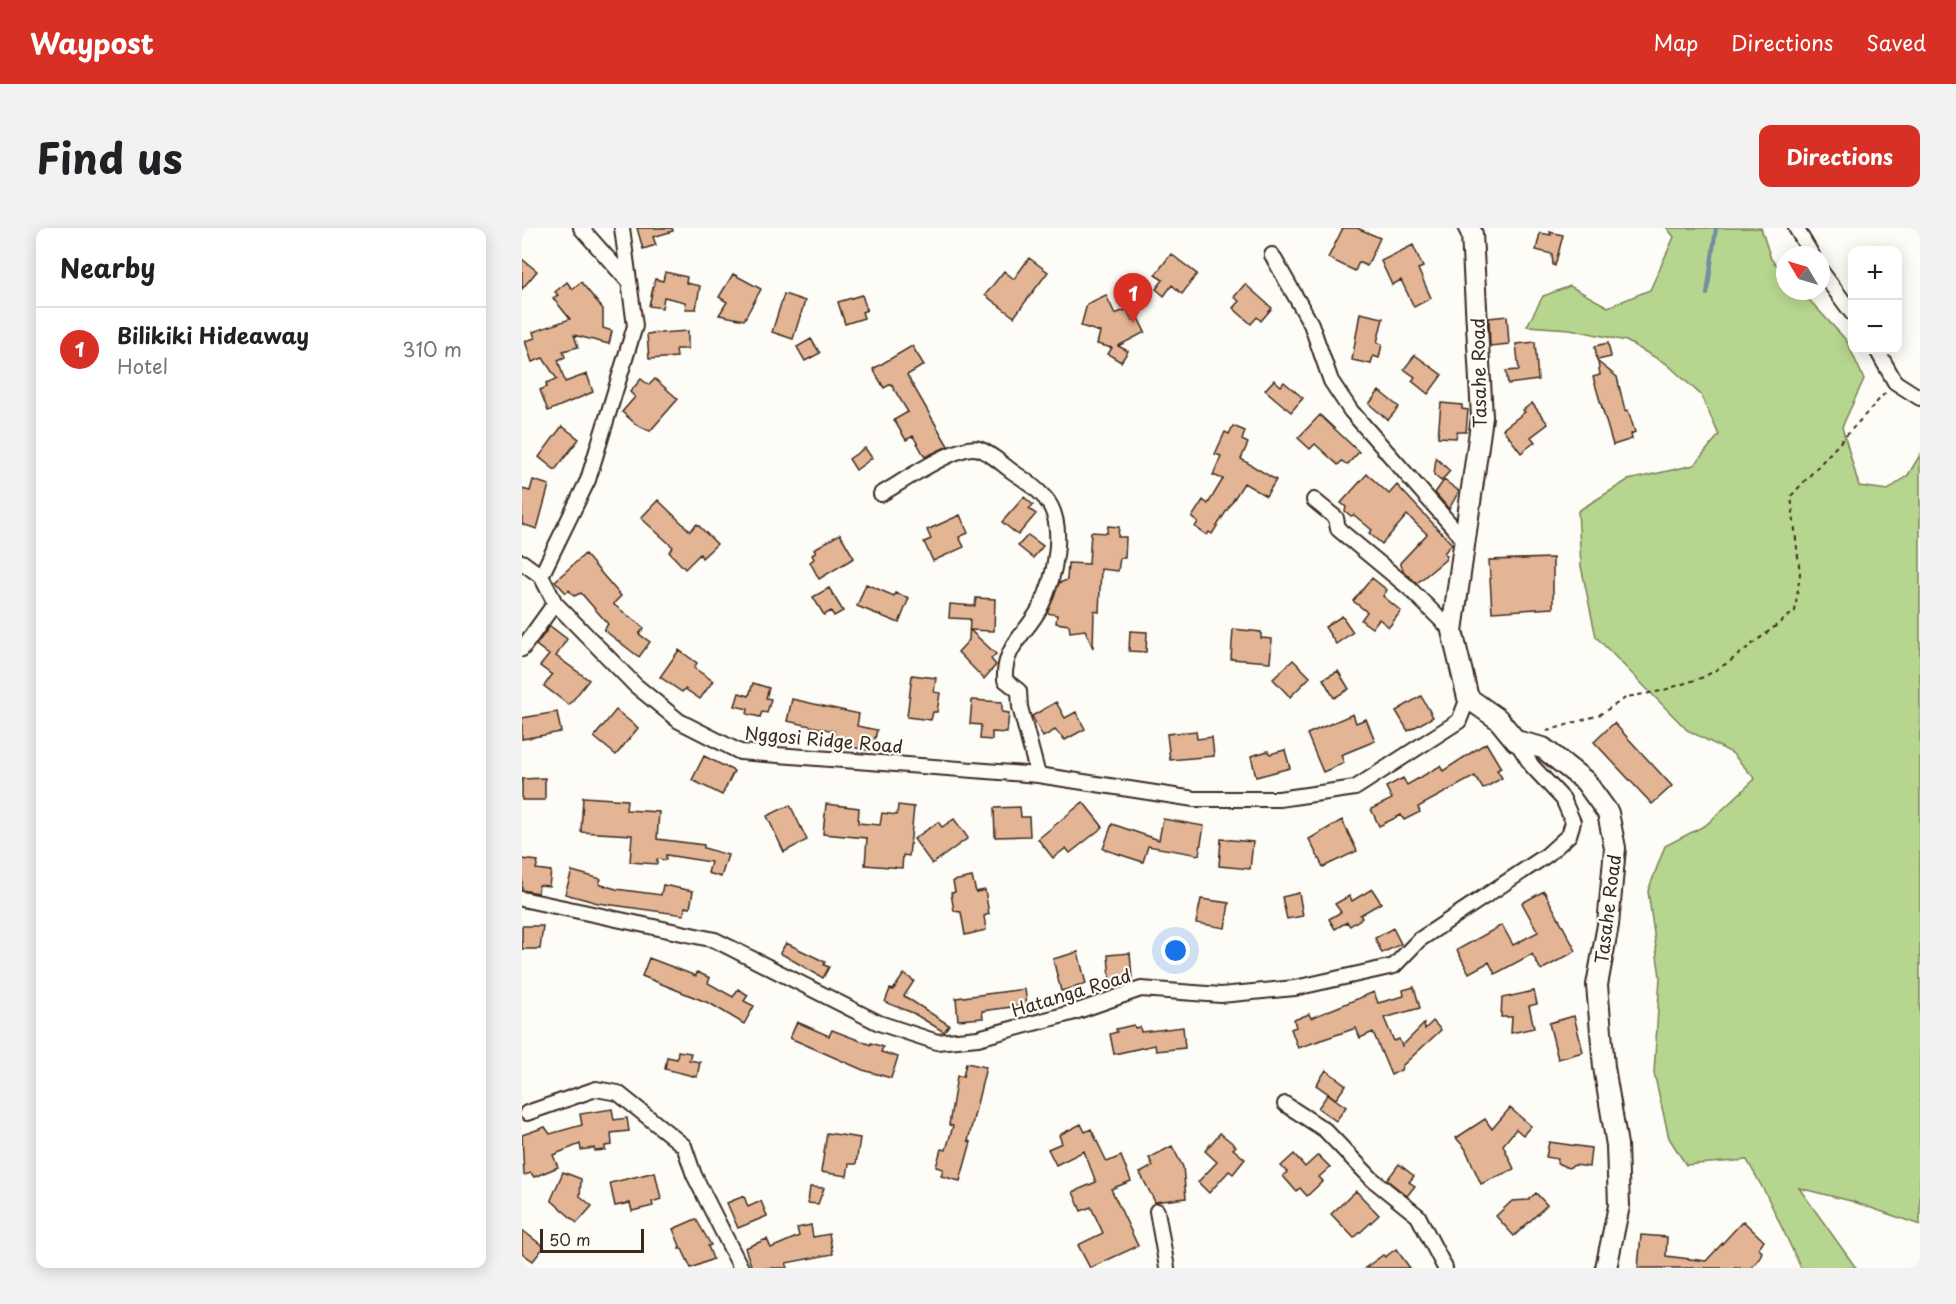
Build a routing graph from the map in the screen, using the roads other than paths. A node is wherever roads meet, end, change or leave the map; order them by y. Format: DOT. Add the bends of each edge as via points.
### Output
graph roads {
  1 [pos="581,228"];
  2 [pos="622,228"];
  3 [pos="1469,228"];
  4 [pos="1796,228"];
  5 [pos="1807,246"];
  6 [pos="1272,255"];
  7 [pos="629,282"];
  8 [pos="1830,283"];
  9 [pos="1848,308"];
  10 [pos="1878,354"];
  11 [pos="1920,398"];
  12 [pos="881,494"];
  13 [pos="1314,500"];
  14 [pos="1466,542"];
  15 [pos="522,562"];
  16 [pos="541,576"];
  17 [pos="555,603"];
  18 [pos="1452,632"];
  19 [pos="522,649"];
  20 [pos="1468,698"];
  21 [pos="1516,741"];
  22 [pos="1038,775"];
  23 [pos="522,899"];
  24 [pos="1285,1104"];
  25 [pos="527,1113"];
  26 [pos="1157,1211"];
  27 [pos="741,1268"];
  28 [pos="1167,1268"];
  29 [pos="1445,1268"];
  30 [pos="1606,1268"];
  1 -- 7 [label="street"];
  2 -- 7 [label="street"];
  3 -- 14 [label="street, Tasahe Road" via="1482,417"];
  4 -- 5 [label="street"];
  6 -- 14 [label="street" via="1311,324 1331,381 1351,411"];
  7 -- 16 [label="street" via="635,326 632,337 588,480"];
  8 -- 9 [label="street"];
  10 -- 11 [label="street" via="1895,382"];
  12 -- 22 [label="street" via="963,448 979,449 1047,499 1056,523 1055,572 1039,609 1013,642 1004,666 1005,680 1019,692"];
  13 -- 18 [label="street" via="1335,518 1338,529 1408,587"];
  14 -- 18 [label="street, Tasahe Road"];
  15 -- 16 [label="street"];
  16 -- 17 [label="street, Nggosi Ridge Road"];
  17 -- 19 [label="street"];
  17 -- 22 [label="street, Nggosi Ridge Road" via="635,685 679,721 740,752"];
  18 -- 20 [label="street, Tasahe Road"];
  20 -- 21 [label="street" via="1498,719"];
  20 -- 22 [label="street, Nggosi Ridge Road" via="1459,721 1355,788 1279,799 1194,799"];
  21 -- 23 [label="street, Hatanga Road" via="1532,766 1563,799 1573,822 1569,835 1547,855 1419,940 1394,966 1295,988 1221,995 1142,989 978,1038 937,1042 879,1023 715,940"];
  21 -- 30 [label="street, Tasahe Road" via="1543,748 1585,781 1608,813 1615,848 1598,985 1604,1067 1617,1145 1619,1206"];
  24 -- 29 [label="street" via="1325,1130 1372,1179 1418,1216"];
  25 -- 27 [label="street" via="596,1089 618,1093 684,1146 694,1175"];
  26 -- 28 [label="street"];
}
